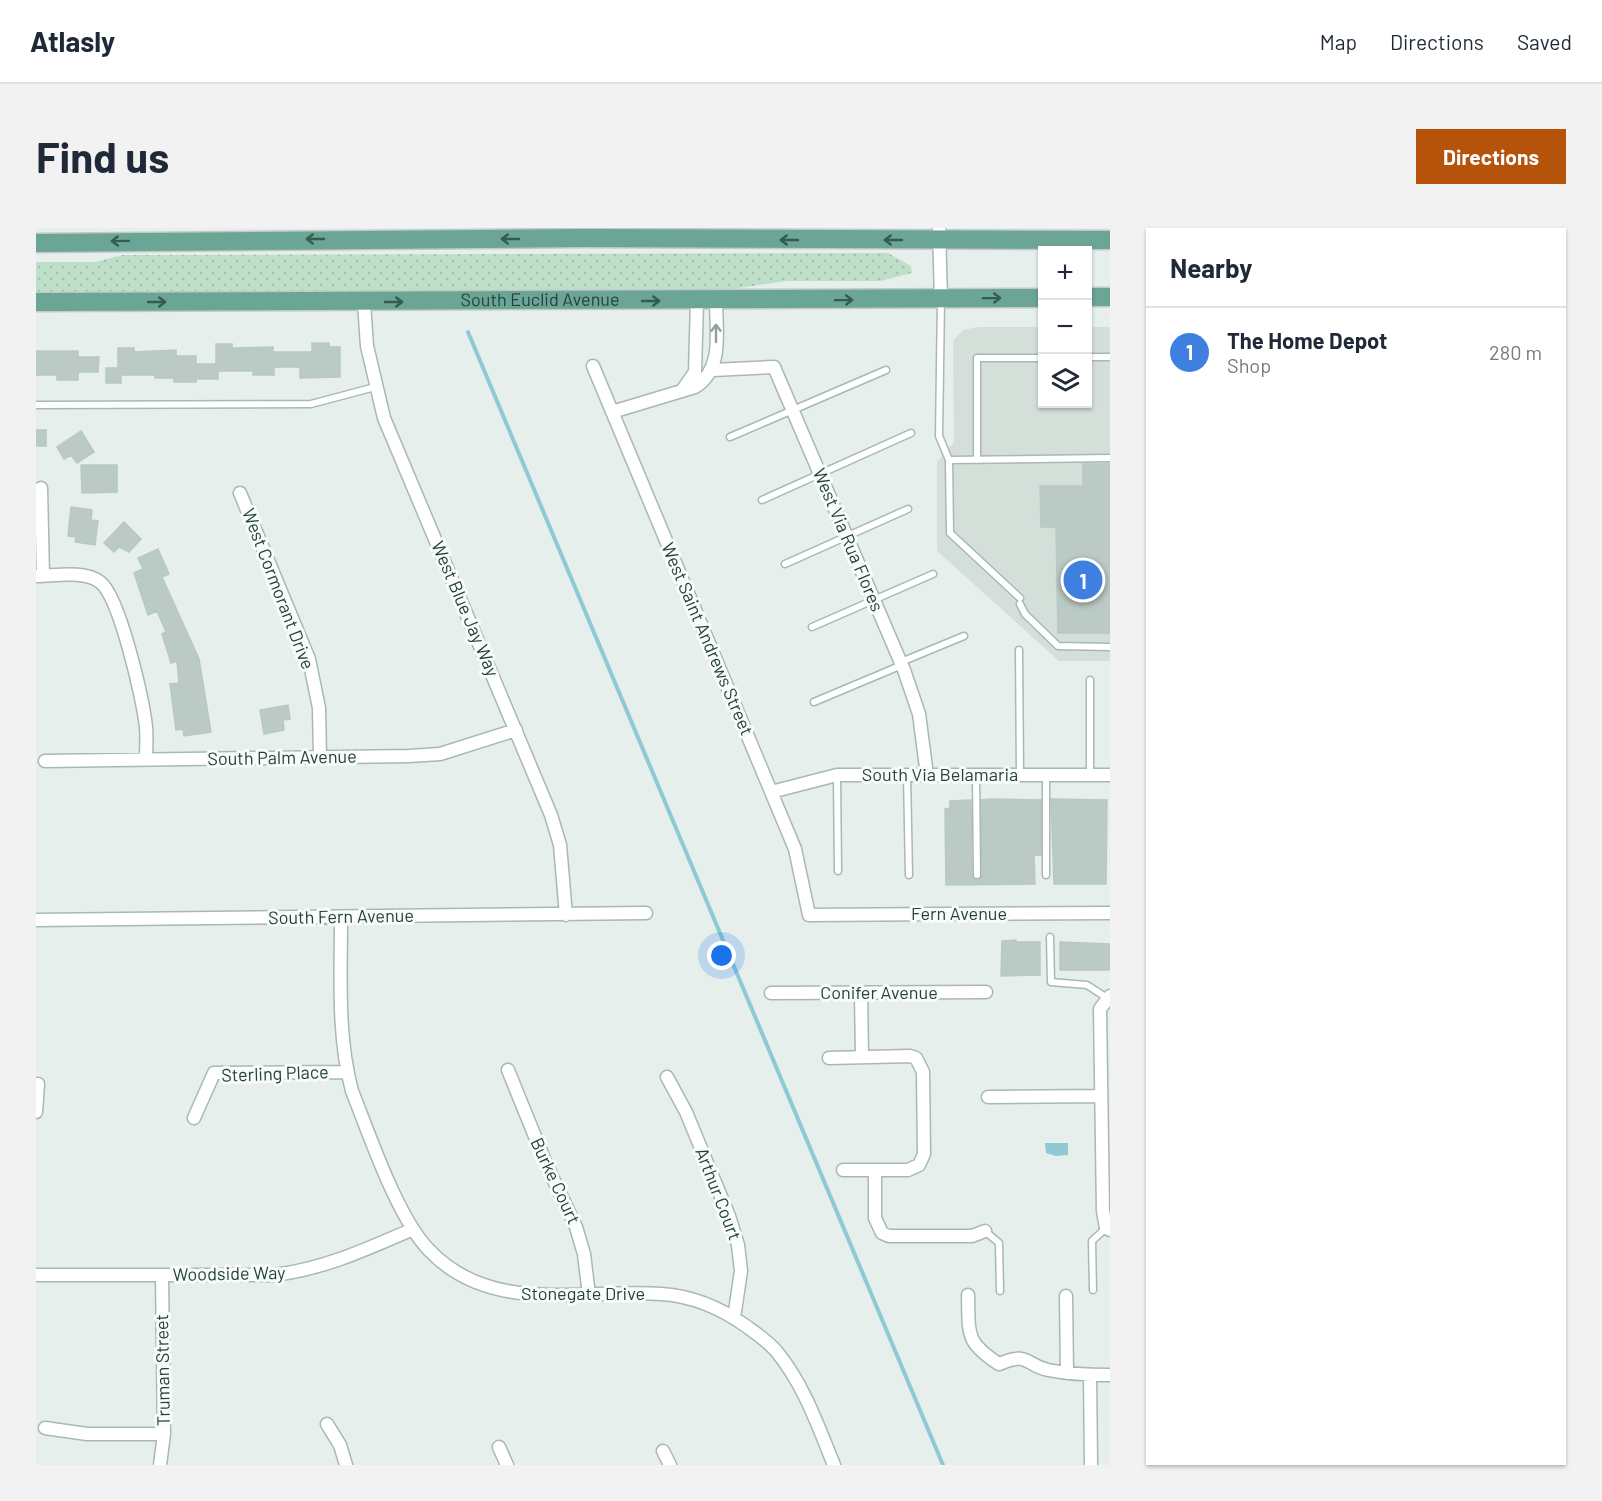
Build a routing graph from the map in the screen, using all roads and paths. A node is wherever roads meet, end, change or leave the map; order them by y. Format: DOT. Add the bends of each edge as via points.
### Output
graph roads {
  1 [pos="583,233"];
  2 [pos="234,234"];
  3 [pos="409,234"];
  4 [pos="939,234"];
  5 [pos="1110,240"];
  6 [pos="36,243"];
  7 [pos="1092,297"];
  8 [pos="1110,297"];
  9 [pos="1038,298"];
  10 [pos="941,299"];
  11 [pos="697,301"];
  12 [pos="716,301"];
  13 [pos="36,302"];
  14 [pos="364,303"];
  15 [pos="1092,357"];
  16 [pos="1110,357"];
  17 [pos="1038,358"];
  18 [pos="593,366"];
  19 [pos="713,370"];
  20 [pos="886,370"];
  21 [pos="375,387"];
  22 [pos="683,389"];
  23 [pos="36,405"];
  24 [pos="793,411"];
  25 [pos="612,412"];
  26 [pos="911,434"];
  27 [pos="730,437"];
  28 [pos="1110,459"];
  29 [pos="949,460"];
  30 [pos="977,460"];
  31 [pos="820,475"];
  32 [pos="41,488"];
  33 [pos="240,493"];
  34 [pos="762,500"];
  35 [pos="908,509"];
  36 [pos="847,537"];
  37 [pos="785,564"];
  38 [pos="933,574"];
  39 [pos="39,576"];
  40 [pos="874,600"];
  41 [pos="812,627"];
  42 [pos="964,636"];
  43 [pos="1110,647"];
  44 [pos="1020,650"];
  45 [pos="901,663"];
  46 [pos="1090,680"];
  47 [pos="814,702"];
  48 [pos="516,730"];
  49 [pos="320,757"];
  50 [pos="146,759"];
  51 [pos="45,761"];
  52 [pos="837,775"];
  53 [pos="907,775"];
  54 [pos="927,775"];
  55 [pos="976,775"];
  56 [pos="1020,775"];
  57 [pos="1046,775"];
  58 [pos="1090,775"];
  59 [pos="1110,775"];
  60 [pos="771,792"];
  61 [pos="838,871"];
  62 [pos="909,875"];
  63 [pos="977,875"];
  64 [pos="1046,875"];
  65 [pos="1110,913"];
  66 [pos="646,914"];
  67 [pos="566,915"];
  68 [pos="809,915"];
  69 [pos="341,918"];
  70 [pos="36,920"];
  71 [pos="1050,937"];
  72 [pos="986,992"];
  73 [pos="771,993"];
  74 [pos="861,993"];
  75 [pos="1108,997"];
  76 [pos="862,1057"];
  77 [pos="829,1058"];
  78 [pos="508,1070"];
  79 [pos="347,1072"];
  80 [pos="667,1077"];
  81 [pos="38,1084"];
  82 [pos="1101,1096"];
  83 [pos="988,1097"];
  84 [pos="36,1112"];
  85 [pos="194,1118"];
  86 [pos="843,1170"];
  87 [pos="875,1170"];
  88 [pos="413,1229"];
  89 [pos="1108,1229"];
  90 [pos="985,1232"];
  91 [pos="162,1275"];
  92 [pos="36,1276"];
  93 [pos="1092,1290"];
  94 [pos="1000,1291"];
  95 [pos="589,1294"];
  96 [pos="968,1295"];
  97 [pos="1066,1296"];
  98 [pos="735,1318"];
  99 [pos="1067,1373"];
  100 [pos="1090,1375"];
  101 [pos="1110,1376"];
  102 [pos="327,1424"];
  103 [pos="45,1428"];
  104 [pos="164,1434"];
  105 [pos="500,1447"];
  106 [pos="663,1451"];
  107 [pos="160,1465"];
  108 [pos="346,1465"];
  109 [pos="507,1465"];
  110 [pos="670,1465"];
  111 [pos="834,1465"];
  112 [pos="1091,1465"];
  1 -- 3 [label="main road, one-way"];
  4 -- 1 [label="main road, one-way"];
  3 -- 2 [label="main road, one-way"];
  2 -- 6 [label="main road, one-way"];
  4 -- 5 [label="main road"];
  4 -- 10 [label="street"];
  7 -- 8 [label="main road"];
  10 -- 9 [label="main road, South Euclid Avenue, one-way"];
  12 -- 10 [label="main road, South Euclid Avenue, one-way"];
  10 -- 29 [label="lane" via="939,436"];
  11 -- 12 [label="main road, South Euclid Avenue"];
  14 -- 11 [label="main road, South Euclid Avenue, one-way"];
  11 -- 22 [label="street" via="695,372"];
  19 -- 12 [label="street, one-way"];
  13 -- 14 [label="main road, South Euclid Avenue, one-way"];
  14 -- 21 [label="street, West Blue Jay Way"];
  15 -- 16 [label="lane"];
  17 -- 30 [label="lane" via="977,358"];
  18 -- 25 [label="street, West Saint Andrews Street"];
  19 -- 22 [label="street" via="707,380"];
  19 -- 24 [label="street, West Via Rua Flores" via="774,367"];
  20 -- 24 [label="lane"];
  21 -- 23 [label="lane" via="311,404"];
  21 -- 48 [label="street, West Blue Jay Way" via="384,418"];
  22 -- 25 [label="street"];
  24 -- 27 [label="lane"];
  24 -- 31 [label="street, West Via Rua Flores"];
  25 -- 60 [label="street, West Saint Andrews Street"];
  26 -- 31 [label="lane"];
  28 -- 30 [label="lane"];
  29 -- 30 [label="lane"];
  29 -- 43 [label="lane" via="950,533 1020,601 1025,614 1058,645"];
  31 -- 34 [label="lane"];
  31 -- 36 [label="street, West Via Rua Flores"];
  32 -- 39 [label="street"];
  33 -- 49 [label="street, West Cormorant Drive" via="309,659 319,708"];
  35 -- 36 [label="lane"];
  36 -- 37 [label="lane"];
  36 -- 40 [label="street, West Via Rua Flores"];
  38 -- 40 [label="lane"];
  39 -- 50 [label="street" via="86,576 101,582 111,599 132,658 146,728"];
  40 -- 41 [label="lane"];
  40 -- 45 [label="street, West Via Rua Flores"];
  42 -- 45 [label="lane"];
  44 -- 56 [label="lane"];
  45 -- 47 [label="lane"];
  45 -- 54 [label="street, West Via Rua Flores" via="920,714"];
  46 -- 58 [label="lane"];
  48 -- 49 [label="street, South Palm Avenue" via="440,754"];
  48 -- 67 [label="street, West Blue Jay Way" via="560,845"];
  49 -- 50 [label="street, South Palm Avenue"];
  50 -- 51 [label="street, South Palm Avenue"];
  52 -- 53 [label="street, South Via Belamaria"];
  52 -- 60 [label="street, South Via Belamaria"];
  52 -- 61 [label="lane"];
  53 -- 54 [label="street, South Via Belamaria"];
  53 -- 62 [label="lane"];
  54 -- 55 [label="street, South Via Belamaria"];
  55 -- 56 [label="street, South Via Belamaria"];
  55 -- 63 [label="lane"];
  56 -- 57 [label="street, South Via Belamaria"];
  57 -- 58 [label="street, South Via Belamaria"];
  57 -- 64 [label="lane"];
  58 -- 59 [label="street, South Via Belamaria"];
  60 -- 68 [label="street, West Saint Andrews Street" via="795,849"];
  65 -- 68 [label="street, Fern Avenue"];
  66 -- 67 [label="street, South Fern Avenue"];
  67 -- 69 [label="street, South Fern Avenue"];
  69 -- 70 [label="street, South Fern Avenue"];
  69 -- 79 [label="street, Stonegate Drive" via="341,1034"];
  71 -- 75 [label="lane" via="1051,982 1088,985"];
  72 -- 74 [label="street, Conifer Avenue"];
  73 -- 74 [label="street, Conifer Avenue"];
  74 -- 76 [label="street"];
  75 -- 82 [label="street" via="1100,1009"];
  76 -- 77 [label="street"];
  76 -- 87 [label="street" via="916,1058 923,1072 923,1159 908,1170"];
  78 -- 95 [label="street, Burke Court" via="576,1227"];
  79 -- 85 [label="street, Sterling Place" via="214,1073"];
  79 -- 88 [label="street, Stonegate Drive" via="365,1123"];
  80 -- 98 [label="street, Arthur Court" via="686,1112 738,1245 740,1282"];
  81 -- 84 [label="street"];
  82 -- 83 [label="street"];
  82 -- 89 [label="street" via="1102,1211"];
  86 -- 87 [label="street"];
  87 -- 90 [label="street" via="875,1218 882,1233 972,1236"];
  88 -- 91 [label="street, Woodside Way" via="304,1272"];
  88 -- 95 [label="street, Stonegate Drive" via="429,1251 453,1270 481,1284 507,1293"];
  89 -- 93 [label="lane" via="1092,1241"];
  90 -- 94 [label="lane" via="999,1243"];
  91 -- 92 [label="street, Woodside Way"];
  91 -- 104 [label="street, Truman Street"];
  95 -- 98 [label="street, Stonegate Drive" via="663,1294 704,1303"];
  96 -- 99 [label="street" via="968,1325 976,1350 999,1364 1021,1359"];
  97 -- 99 [label="street"];
  98 -- 111 [label="street, Stonegate Drive" via="776,1351 797,1381"];
  99 -- 100 [label="street"];
  100 -- 101 [label="street"];
  100 -- 112 [label="street"];
  102 -- 108 [label="street"];
  103 -- 104 [label="street" via="87,1434"];
  104 -- 107 [label="street, Truman Street"];
  105 -- 109 [label="street"];
  106 -- 110 [label="street"];
}
